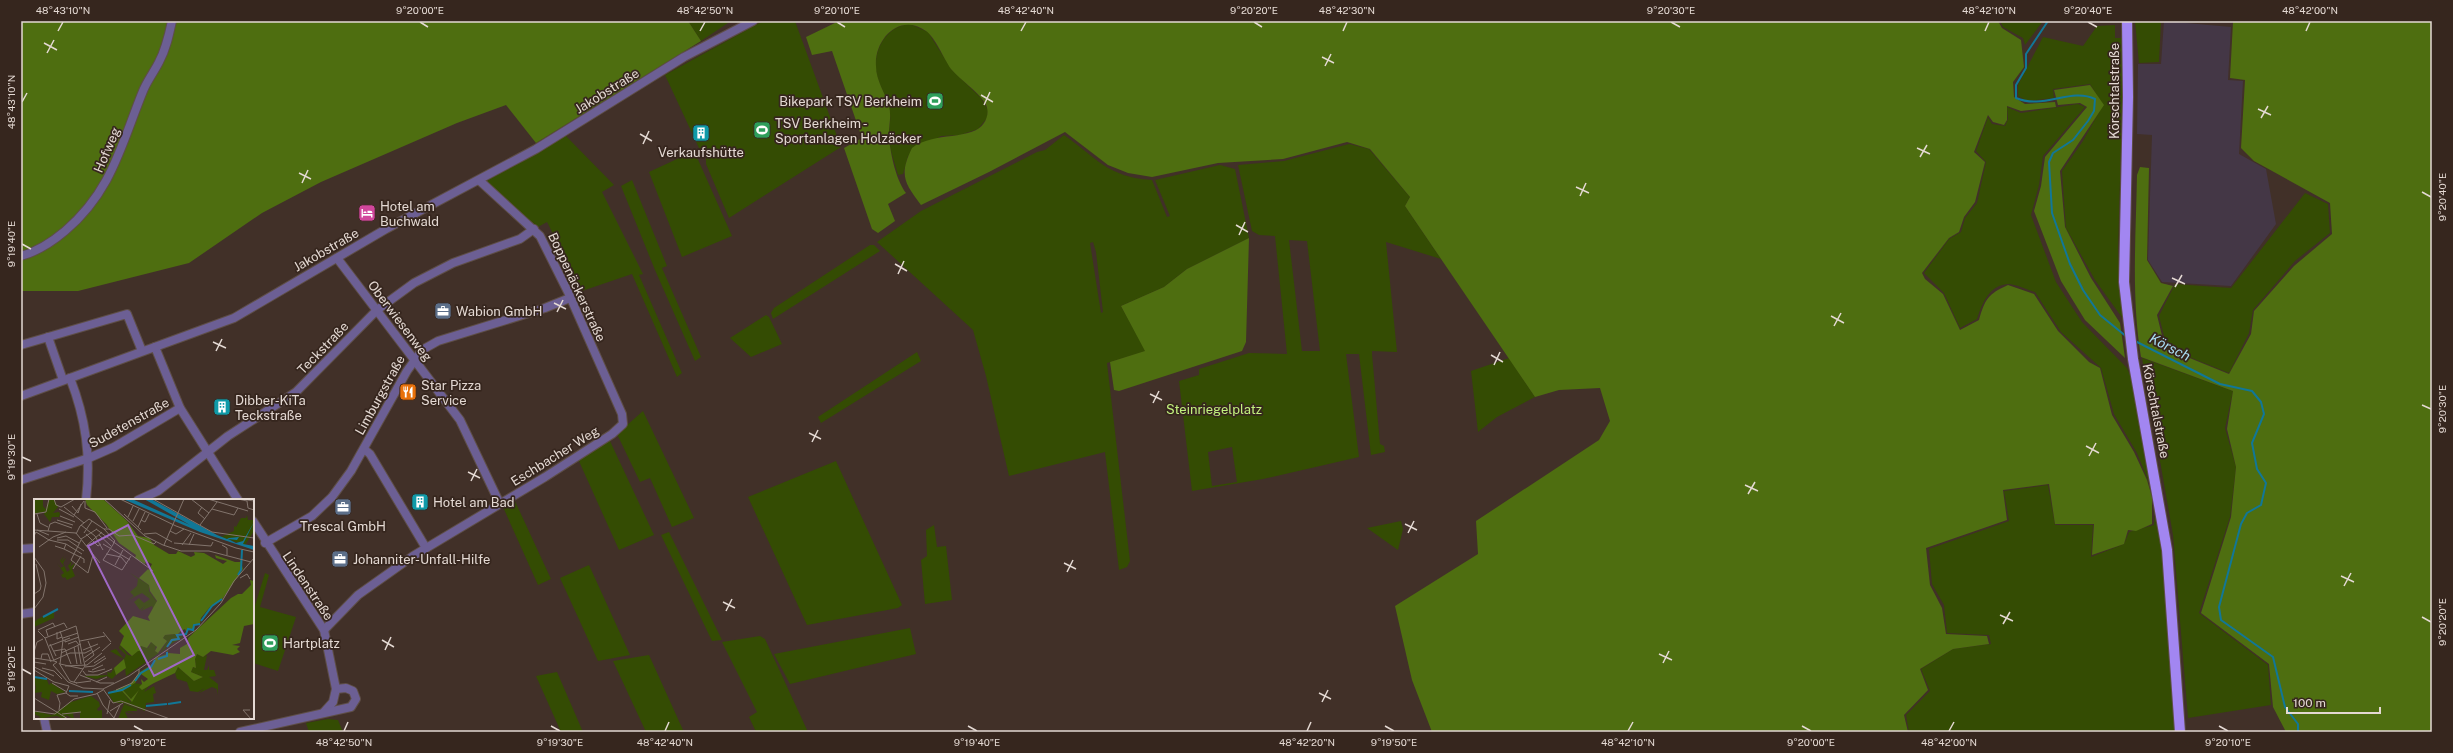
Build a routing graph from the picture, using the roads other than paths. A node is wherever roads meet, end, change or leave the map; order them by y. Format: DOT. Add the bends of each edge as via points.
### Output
graph roads {
  1 [pos="172,21"];
  2 [pos="752,21"];
  3 [pos="2127,21"];
  4 [pos="480,181"];
  5 [pos="534,229"];
  6 [pos="21,256"];
  7 [pos="336,258"];
  8 [pos="570,298"];
  9 [pos="377,310"];
  10 [pos="48,337"];
  11 [pos="21,345"];
  12 [pos="155,347"];
  13 [pos="142,351"];
  14 [pos="414,359"];
  15 [pos="67,379"];
  16 [pos="21,396"];
  17 [pos="180,408"];
  18 [pos="623,424"];
  19 [pos="364,448"];
  20 [pos="206,452"];
  21 [pos="88,458"];
  22 [pos="21,480"];
  23 [pos="155,497"];
  24 [pos="86,499"];
  25 [pos="144,499"];
  26 [pos="237,499"];
  27 [pos="500,504"];
  28 [pos="254,523"];
  29 [pos="265,543"];
  30 [pos="34,548"];
  31 [pos="426,548"];
  32 [pos="21,549"];
  33 [pos="34,612"];
  34 [pos="21,614"];
  35 [pos="324,630"];
  36 [pos="336,689"];
  37 [pos="324,712"];
  38 [pos="44,719"];
  39 [pos="47,732"];
  40 [pos="240,732"];
  41 [pos="2180,732"];
  1 -- 6 [label="street, Hofweg" via="162,56 144,88 121,153 100,193 84,214 52,242"];
  2 -- 4 [label="street, Jakobstraße" via="695,50 554,139"];
  3 -- 41 [label="main road, Körschtalstraße" via="2128,98 2123,252 2128,323 2167,550"];
  4 -- 5 [label="street, Boppenäckerstraße"];
  4 -- 7 [label="street, Jakobstraße"];
  5 -- 8 [label="street, Boppenäckerstraße" via="546,246"];
  5 -- 9 [label="street, Teckstraße" via="520,238 453,263 418,280"];
  7 -- 9 [label="street, Oberwiesenweg"];
  7 -- 12 [label="street, Jakobstraße" via="229,321"];
  8 -- 14 [label="street, Limburgstraße" via="438,341 422,350"];
  8 -- 18 [label="street, Boppenäckerstraße" via="622,414"];
  9 -- 14 [label="street, Oberwiesenweg"];
  9 -- 20 [label="street, Teckstraße" via="300,389"];
  10 -- 11 [label="street"];
  10 -- 13 [label="street" via="128,314"];
  10 -- 15 [label="street"];
  12 -- 13 [label="street, Jakobstraße"];
  12 -- 17 [label="street"];
  13 -- 15 [label="street, Jakobstraße"];
  14 -- 19 [label="street, Limburgstraße"];
  14 -- 27 [label="street, Oberwiesenweg" via="460,420"];
  15 -- 16 [label="street, Jakobstraße"];
  15 -- 21 [label="street" via="84,420"];
  17 -- 20 [label="street"];
  17 -- 21 [label="street, Sudetenstraße" via="124,442"];
  18 -- 27 [label="street, Eschbacher Weg" via="612,434"];
  19 -- 29 [label="street, Limburgstraße" via="351,471 322,507 306,520"];
  19 -- 31 [label="street"];
  20 -- 23 [label="street, Teckstraße"];
  20 -- 26 [label="street"];
  21 -- 22 [label="street, Sudetenstraße"];
  21 -- 24 [label="street"];
  23 -- 25 [label="street, Teckstraße"];
  27 -- 31 [label="street, Eschbacher Weg"];
  28 -- 29 [label="street, Lindenstraße"];
  29 -- 35 [label="street, Lindenstraße"];
  30 -- 32 [label="street"];
  31 -- 35 [label="street, Eschbacher Weg" via="358,595"];
  33 -- 34 [label="street"];
  35 -- 36 [label="street, Lindenstraße"];
  36 -- 37 [label="street" via="333,702"];
  36 -- 37 [label="street" via="346,688 353,691 356,696 355,703 348,709"];
  37 -- 40 [label="street"];
  38 -- 39 [label="street"];
}
